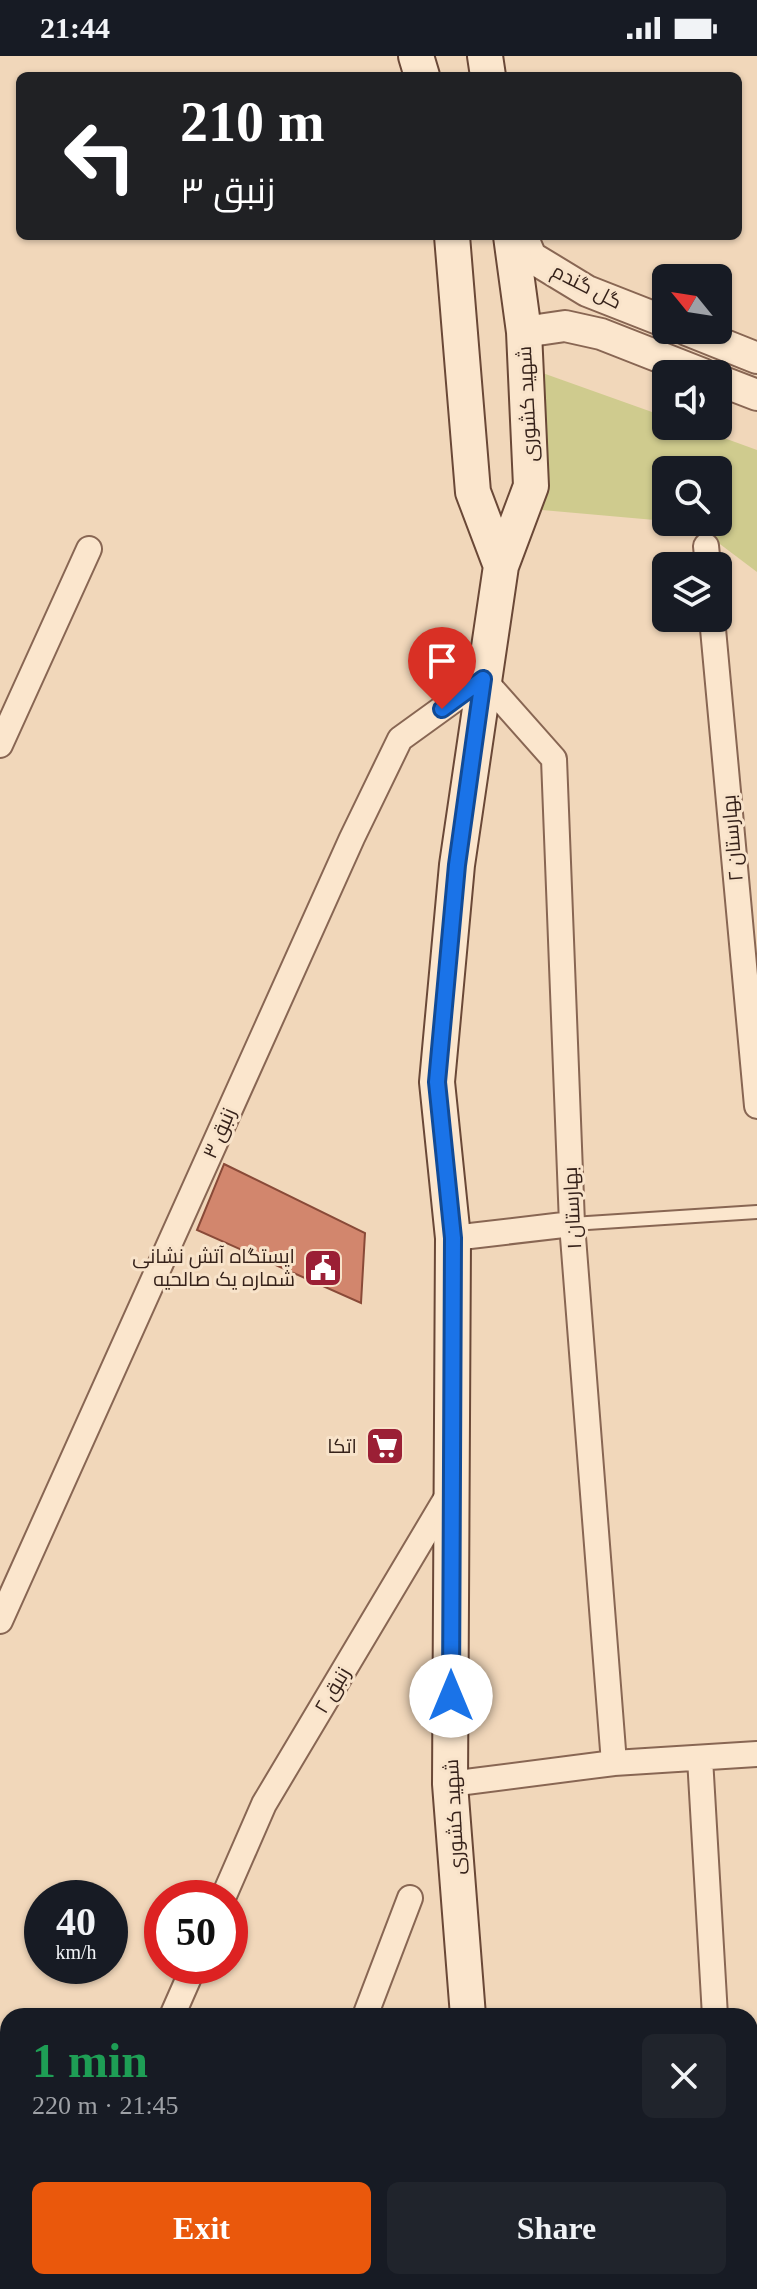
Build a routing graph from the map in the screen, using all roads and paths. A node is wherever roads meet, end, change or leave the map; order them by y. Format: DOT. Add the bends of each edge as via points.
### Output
graph roads {
  1 [pos="452,240"];
  2 [pos="512,240"];
  3 [pos="524,240"];
  4 [pos="652,317"];
  5 [pos="524,332"];
  6 [pos="722,344"];
  7 [pos="757,358"];
  8 [pos="667,360"];
  9 [pos="732,385"];
  10 [pos="757,395"];
  11 [pos="89,549"];
  12 [pos="501,566"];
  13 [pos="713,632"];
  14 [pos="483,679"];
  15 [pos="0,745"];
  16 [pos="757,1106"];
  17 [pos="757,1212"];
  18 [pos="572,1224"];
  19 [pos="453,1238"];
  20 [pos="452,1488"];
  21 [pos="0,1621"];
  22 [pos="757,1754"];
  23 [pos="700,1758"];
  24 [pos="614,1763"];
  25 [pos="450,1784"];
  26 [pos="231,1880"];
  27 [pos="410,1898"];
  28 [pos="186,1984"];
  29 [pos="176,2008"];
  30 [pos="368,2008"];
  31 [pos="467,2008"];
  32 [pos="715,2008"];
  1 -- 12 [label="main road, شهید کشوری" via="473,492"];
  2 -- 5 [label="main road, شهید کشوری"];
  3 -- 4 [label="street, گل گندم" via="531,257 587,291"];
  5 -- 8 [label="street, گل گندم" via="565,326"];
  5 -- 12 [label="main road, شهید کشوری" via="531,486"];
  6 -- 7 [label="street"];
  9 -- 10 [label="street"];
  11 -- 15 [label="street"];
  12 -- 14 [label="main road, شهید کشوری"];
  13 -- 16 [label="street, بهارستان ۲"];
  14 -- 18 [label="street, بهارستان ۱" via="554,759"];
  14 -- 19 [label="main road, شهید کشوری" via="457,865 437,1082"];
  14 -- 21 [label="street, زنبق ۳" via="400,739"];
  17 -- 18 [label="lane"];
  18 -- 19 [label="street"];
  18 -- 24 [label="street, بهارستان ۱"];
  19 -- 20 [label="main road, شهید کشوری"];
  20 -- 25 [label="main road, شهید کشوری"];
  20 -- 26 [label="street, زنبق ۲" via="264,1804"];
  22 -- 23 [label="street"];
  23 -- 24 [label="street"];
  23 -- 32 [label="street"];
  24 -- 25 [label="street"];
  25 -- 31 [label="main road, شهید کشوری"];
  27 -- 30 [label="street"];
  28 -- 29 [label="street"];
}
